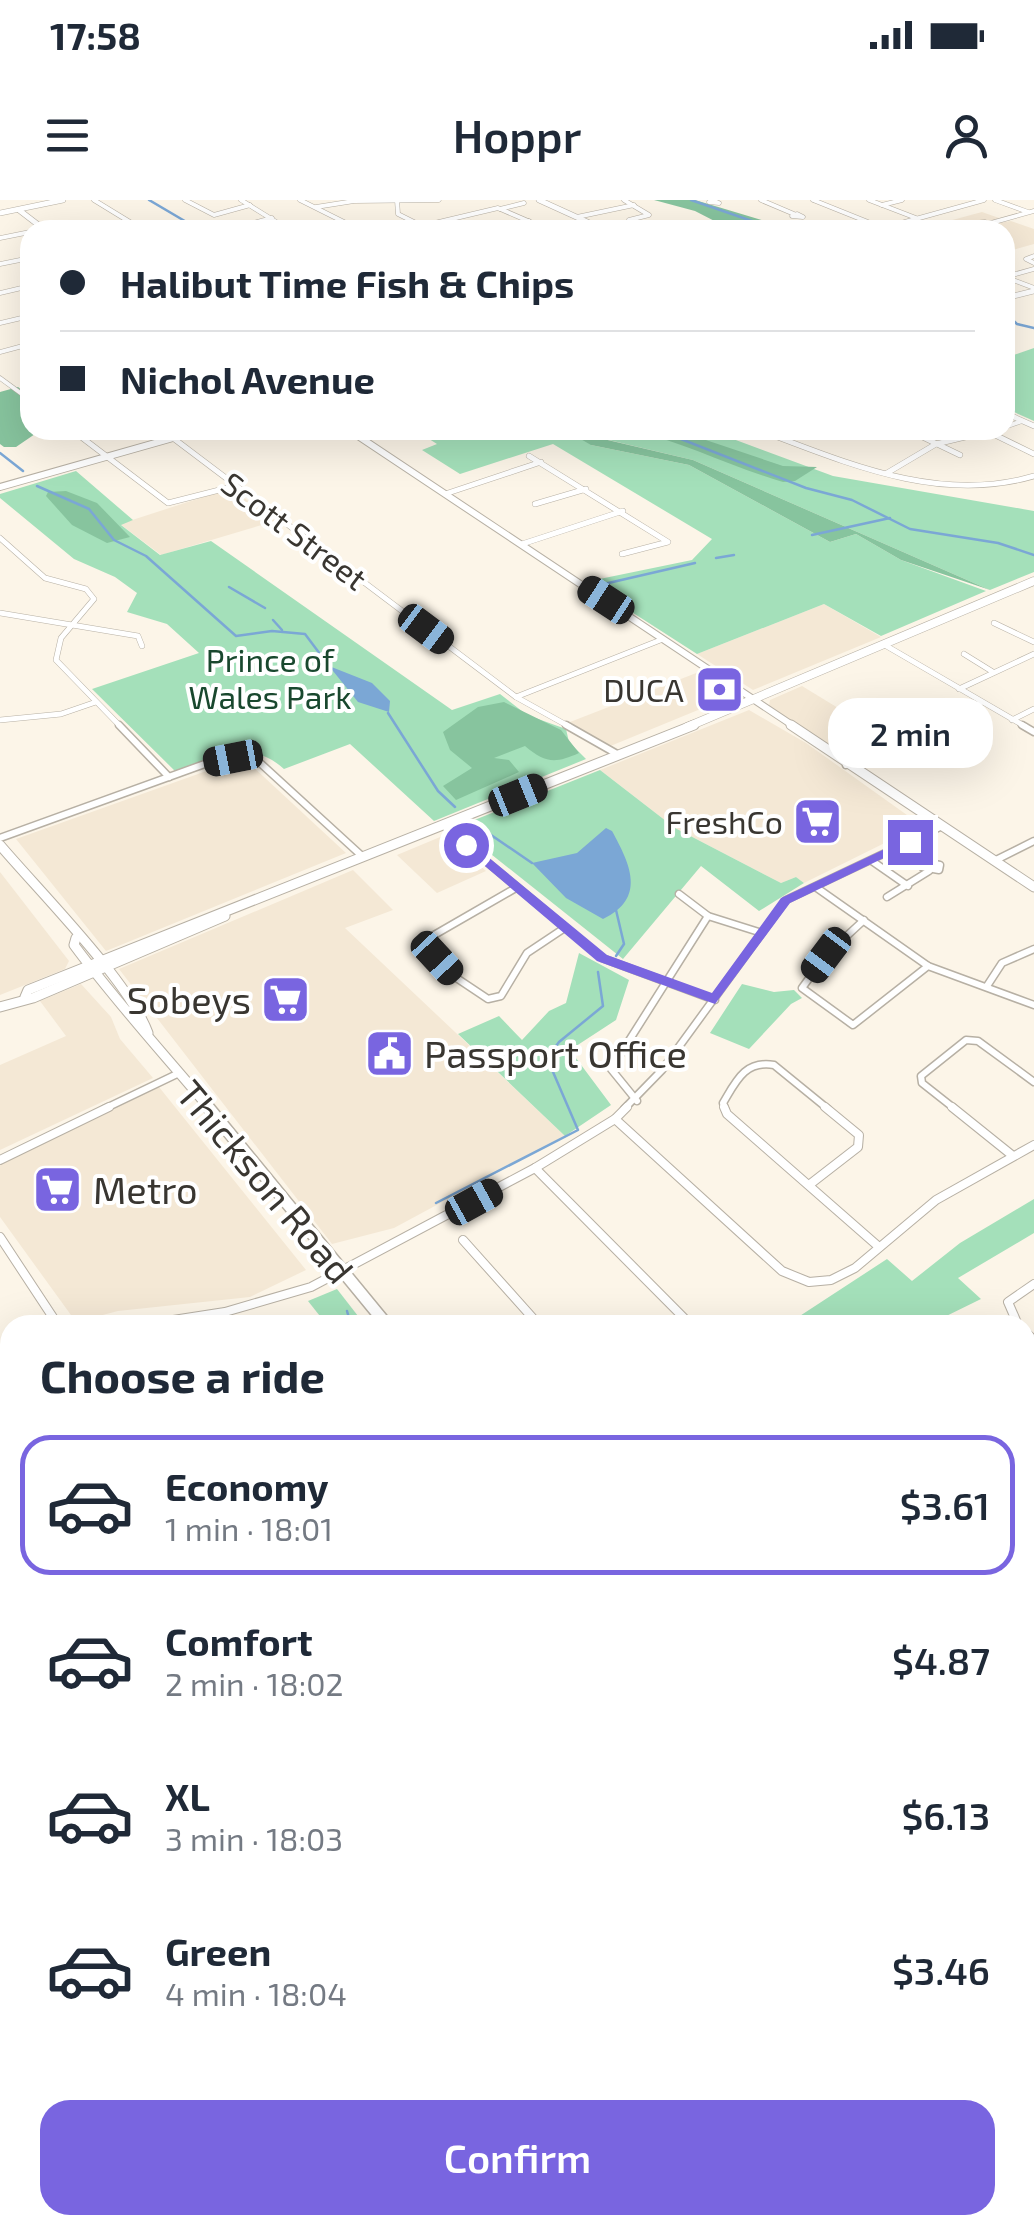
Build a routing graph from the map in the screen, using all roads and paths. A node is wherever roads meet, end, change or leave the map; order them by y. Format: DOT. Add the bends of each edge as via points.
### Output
graph roads {
  1 [pos="12,200"];
  2 [pos="63,200"];
  3 [pos="94,200"];
  4 [pos="185,200"];
  5 [pos="241,200"];
  6 [pos="300,200"];
  7 [pos="354,200"];
  8 [pos="397,200"];
  9 [pos="439,200"];
  10 [pos="506,200"];
  11 [pos="539,200"];
  12 [pos="624,200"];
  13 [pos="729,200"];
  14 [pos="761,200"];
  15 [pos="813,200"];
  16 [pos="868,200"];
  17 [pos="902,200"];
  18 [pos="984,200"];
  19 [pos="995,200"];
  20 [pos="718,201"];
  21 [pos="524,203"];
  22 [pos="250,205"];
  23 [pos="517,205"];
  24 [pos="634,205"];
  25 [pos="882,205"];
  26 [pos="316,207"];
  27 [pos="500,209"];
  28 [pos="19,210"];
  29 [pos="1032,212"];
  30 [pos="0,214"];
  31 [pos="794,214"];
  32 [pos="273,218"];
  33 [pos="577,218"];
  34 [pos="916,218"];
  35 [pos="30,220"];
  36 [pos="127,220"];
  37 [pos="266,220"];
  38 [pos="276,220"];
  39 [pos="341,220"];
  40 [pos="410,220"];
  41 [pos="450,220"];
  42 [pos="527,220"];
  43 [pos="582,220"];
  44 [pos="629,220"];
  45 [pos="861,220"];
  46 [pos="910,220"];
  47 [pos="1002,220"];
  48 [pos="1034,256"];
  49 [pos="1034,266"];
  50 [pos="1015,418"];
  51 [pos="1022,421"];
  52 [pos="1015,423"];
  53 [pos="1034,426"];
  54 [pos="85,440"];
  55 [pos="166,440"];
  56 [pos="176,440"];
  57 [pos="364,440"];
  58 [pos="785,440"];
  59 [pos="928,440"];
  60 [pos="953,440"];
  61 [pos="1007,440"];
  62 [pos="936,444"];
  63 [pos="1034,454"];
  64 [pos="960,455"];
  65 [pos="529,456"];
  66 [pos="107,457"];
  67 [pos="541,462"];
  68 [pos="887,473"];
  69 [pos="1034,476"];
  70 [pos="0,486"];
  71 [pos="236,486"];
  72 [pos="586,489"];
  73 [pos="445,494"];
  74 [pos="535,504"];
  75 [pos="623,512"];
  76 [pos="0,538"];
  77 [pos="522,544"];
  78 [pos="622,554"];
  79 [pos="1034,581"];
  80 [pos="0,613"];
  81 [pos="994,623"];
  82 [pos="73,625"];
  83 [pos="663,640"];
  84 [pos="1034,642"];
  85 [pos="883,644"];
  86 [pos="142,646"];
  87 [pos="964,654"];
  88 [pos="1034,654"];
  89 [pos="993,672"];
  90 [pos="959,689"];
  91 [pos="516,696"];
  92 [pos="751,699"];
  93 [pos="96,702"];
  94 [pos="982,702"];
  95 [pos="1034,710"];
  96 [pos="1,719"];
  97 [pos="1012,720"];
  98 [pos="1034,732"];
  99 [pos="617,754"];
  100 [pos="846,764"];
  101 [pos="169,777"];
  102 [pos="444,826"];
  103 [pos="940,826"];
  104 [pos="0,841"];
  105 [pos="1034,841"];
  106 [pos="364,858"];
  107 [pos="872,860"];
  108 [pos="994,861"];
  109 [pos="929,872"];
  110 [pos="908,886"];
  111 [pos="1034,887"];
  112 [pos="816,888"];
  113 [pos="514,889"];
  114 [pos="679,894"];
  115 [pos="887,897"];
  116 [pos="708,916"];
  117 [pos="864,920"];
  118 [pos="563,929"];
  119 [pos="762,934"];
  120 [pos="1034,950"];
  121 [pos="928,966"];
  122 [pos="97,967"];
  123 [pos="666,984"];
  124 [pos="987,986"];
  125 [pos="715,1000"];
  126 [pos="1034,1005"];
  127 [pos="0,1007"];
  128 [pos="176,1074"];
  129 [pos="1034,1082"];
  130 [pos="637,1100"];
  131 [pos="615,1119"];
  132 [pos="1034,1144"];
  133 [pos="1012,1156"];
  134 [pos="0,1160"];
  135 [pos="535,1168"];
  136 [pos="809,1185"];
  137 [pos="0,1237"];
  138 [pos="463,1240"];
  139 [pos="878,1247"];
  140 [pos="343,1273"];
  141 [pos="1034,1284"];
  142 [pos="51,1315"];
  143 [pos="206,1315"];
  144 [pos="379,1315"];
  145 [pos="530,1315"];
  146 [pos="680,1315"];
  147 [pos="1014,1315"];
  1 -- 28 [label="main road"];
  2 -- 28 [label="main road"];
  3 -- 36 [label="street"];
  4 -- 22 [label="street" via="214,214"];
  5 -- 22 [label="street"];
  6 -- 26 [label="street"];
  7 -- 8 [label="street"];
  7 -- 26 [label="street"];
  8 -- 9 [label="street"];
  8 -- 40 [label="street" via="398,214"];
  10 -- 23 [label="street"];
  11 -- 33 [label="main road"];
  12 -- 24 [label="street"];
  13 -- 20 [label="street"];
  14 -- 31 [label="street"];
  15 -- 45 [label="street"];
  16 -- 25 [label="street"];
  17 -- 25 [label="street"];
  18 -- 34 [label="street"];
  19 -- 29 [label="street"];
  21 -- 23 [label="street"];
  22 -- 32 [label="street"];
  23 -- 27 [label="street"];
  24 -- 33 [label="street"];
  24 -- 44 [label="street" via="649,217"];
  25 -- 34 [label="street"];
  26 -- 39 [label="street"];
  27 -- 41 [label="street"];
  27 -- 42 [label="street"];
  28 -- 30 [label="main road"];
  28 -- 35 [label="main road"];
  29 -- 47 [label="street"];
  32 -- 37 [label="street"];
  32 -- 38 [label="street"];
  33 -- 43 [label="main road"];
  34 -- 46 [label="street"];
  48 -- 49 [label="street" via="1026,259"];
  50 -- 51 [label="main road"];
  51 -- 52 [label="street"];
  51 -- 53 [label="main road"];
  54 -- 66 [label="street"];
  55 -- 66 [label="main road"];
  56 -- 71 [label="street, Scott Street"];
  57 -- 73 [label="main road"];
  58 -- 68 [label="street"];
  59 -- 62 [label="street"];
  60 -- 62 [label="street"];
  61 -- 63 [label="street"];
  62 -- 64 [label="street"];
  62 -- 68 [label="street"];
  65 -- 67 [label="street"];
  66 -- 70 [label="main road"];
  66 -- 71 [label="street" via="168,503"];
  67 -- 72 [label="street"];
  67 -- 73 [label="street"];
  68 -- 69 [label="street" via="986,488"];
  71 -- 91 [label="street, Scott Street"];
  72 -- 74 [label="street"];
  72 -- 75 [label="street"];
  73 -- 77 [label="main road"];
  75 -- 77 [label="street"];
  75 -- 78 [label="street" via="668,542"];
  76 -- 82 [label="street" via="45,578 86,588 94,599"];
  77 -- 83 [label="main road"];
  79 -- 85 [label="main road"];
  80 -- 82 [label="street"];
  81 -- 84 [label="street"];
  82 -- 86 [label="street" via="138,636"];
  82 -- 93 [label="street" via="56,646 56,660"];
  83 -- 91 [label="street"];
  83 -- 92 [label="main road"];
  85 -- 90 [label="street"];
  85 -- 92 [label="main road"];
  87 -- 89 [label="street"];
  88 -- 89 [label="street"];
  89 -- 90 [label="street"];
  90 -- 94 [label="street"];
  91 -- 99 [label="street, Scott Street"];
  92 -- 99 [label="main road"];
  92 -- 100 [label="main road"];
  93 -- 96 [label="street" via="61,714"];
  93 -- 101 [label="street"];
  94 -- 97 [label="street"];
  94 -- 100 [label="street"];
  95 -- 97 [label="street"];
  97 -- 98 [label="street"];
  99 -- 102 [label="main road"];
  100 -- 103 [label="main road"];
  101 -- 104 [label="street"];
  101 -- 106 [label="street" via="233,758 258,760"];
  102 -- 106 [label="main road"];
  102 -- 113 [label="street"];
  103 -- 107 [label="street"];
  103 -- 108 [label="main road"];
  104 -- 122 [label="main road, Thickson Road"];
  105 -- 108 [label="street"];
  106 -- 122 [label="main road"];
  107 -- 110 [label="street"];
  107 -- 112 [label="street"];
  108 -- 111 [label="main road"];
  109 -- 110 [label="street"];
  110 -- 115 [label="street"];
  112 -- 117 [label="street"];
  112 -- 119 [label="street" via="786,900"];
  113 -- 118 [label="street"];
  113 -- 118 [label="street" via="422,942 452,975 488,999 501,996 526,953"];
  114 -- 116 [label="street"];
  116 -- 119 [label="street"];
  116 -- 123 [label="street"];
  117 -- 121 [label="street"];
  117 -- 121 [label="street" via="802,988 853,1025"];
  118 -- 123 [label="street" via="602,958"];
  119 -- 125 [label="street"];
  120 -- 124 [label="street" via="1002,963"];
  121 -- 124 [label="street"];
  122 -- 127 [label="main road"];
  122 -- 128 [label="main road, Thickson Road" via="127,1017"];
  123 -- 125 [label="street"];
  123 -- 130 [label="street" via="611,1069"];
  124 -- 126 [label="street"];
  125 -- 130 [label="street"];
  128 -- 134 [label="street"];
  128 -- 140 [label="main road, Thickson Road"];
  129 -- 133 [label="street" via="978,1040 966,1040 921,1076 922,1084"];
  130 -- 131 [label="street"];
  131 -- 135 [label="street"];
  131 -- 139 [label="street" via="782,1272 808,1282 831,1280"];
  132 -- 133 [label="street"];
  133 -- 139 [label="street" via="936,1200"];
  135 -- 140 [label="street"];
  135 -- 146 [label="street"];
  136 -- 136 [label="street" via="722,1103 748,1064 774,1065 859,1135 858,1147"];
  136 -- 139 [label="street"];
  137 -- 142 [label="street"];
  138 -- 145 [label="street"];
  140 -- 143 [label="street"];
  140 -- 144 [label="main road, Thickson Road"];
  141 -- 147 [label="street" via="1008,1302"];
}
